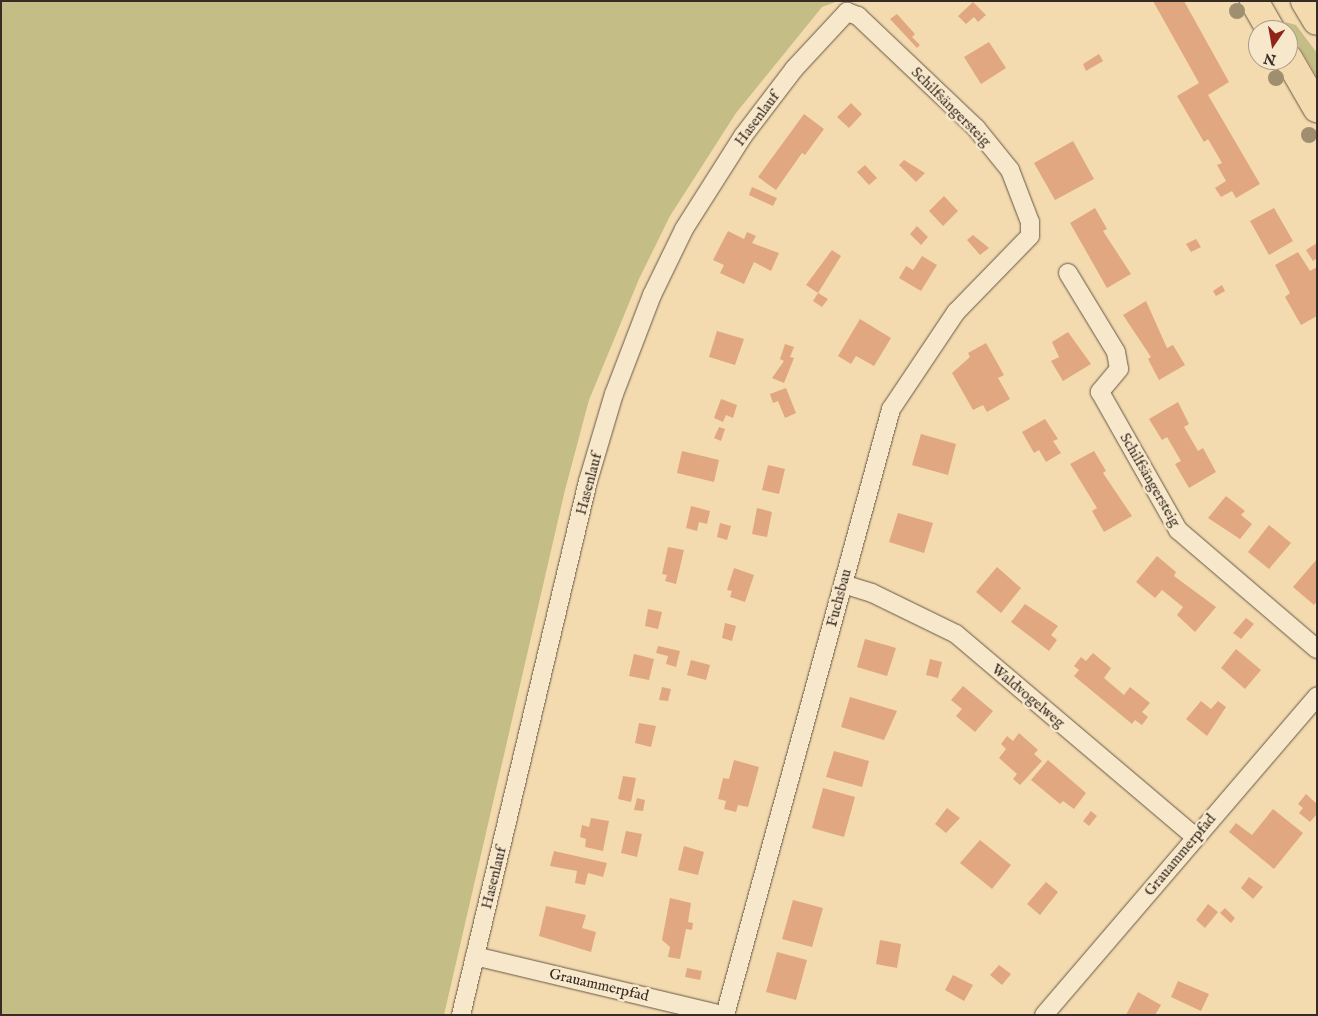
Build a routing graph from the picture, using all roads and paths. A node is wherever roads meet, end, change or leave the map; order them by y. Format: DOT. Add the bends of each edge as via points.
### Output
graph roads {
  1 [pos="1254,1"];
  2 [pos="1305,1"];
  3 [pos="847,12"];
  4 [pos="1265,20"];
  5 [pos="1317,21"];
  6 [pos="1295,70"];
  7 [pos="1317,108"];
  8 [pos="1030,222"];
  9 [pos="1068,273"];
  10 [pos="843,584"];
  11 [pos="1317,649"];
  12 [pos="1317,696"];
  13 [pos="1195,837"];
  14 [pos="475,956"];
  15 [pos="461,1015"];
  16 [pos="724,1015"];
  17 [pos="1044,1015"];
  1 -- 4 [label="main road"];
  2 -- 5 [label="main road"];
  3 -- 8 [label="street, Schilfsängersteig" via="858,16 976,128 1010,170"];
  3 -- 14 [label="street, Hasenlauf" via="794,70 743,136 684,229 652,294 614,394 588,481"];
  6 -- 7 [label="main road"];
  8 -- 10 [label="street, Fuchsbau" via="1030,236 1025,246 956,312 891,409"];
  9 -- 11 [label="street, Schilfsängersteig" via="1116,352 1119,369 1100,392 1178,530"];
  10 -- 13 [label="street, Waldvogelweg" via="872,593 956,634"];
  10 -- 16 [label="street, Fuchsbau"];
  12 -- 13 [label="street, Grauammerpfad"];
  13 -- 17 [label="street, Grauammerpfad"];
  14 -- 15 [label="street, Hasenlauf"];
  14 -- 16 [label="street, Grauammerpfad"];
}
